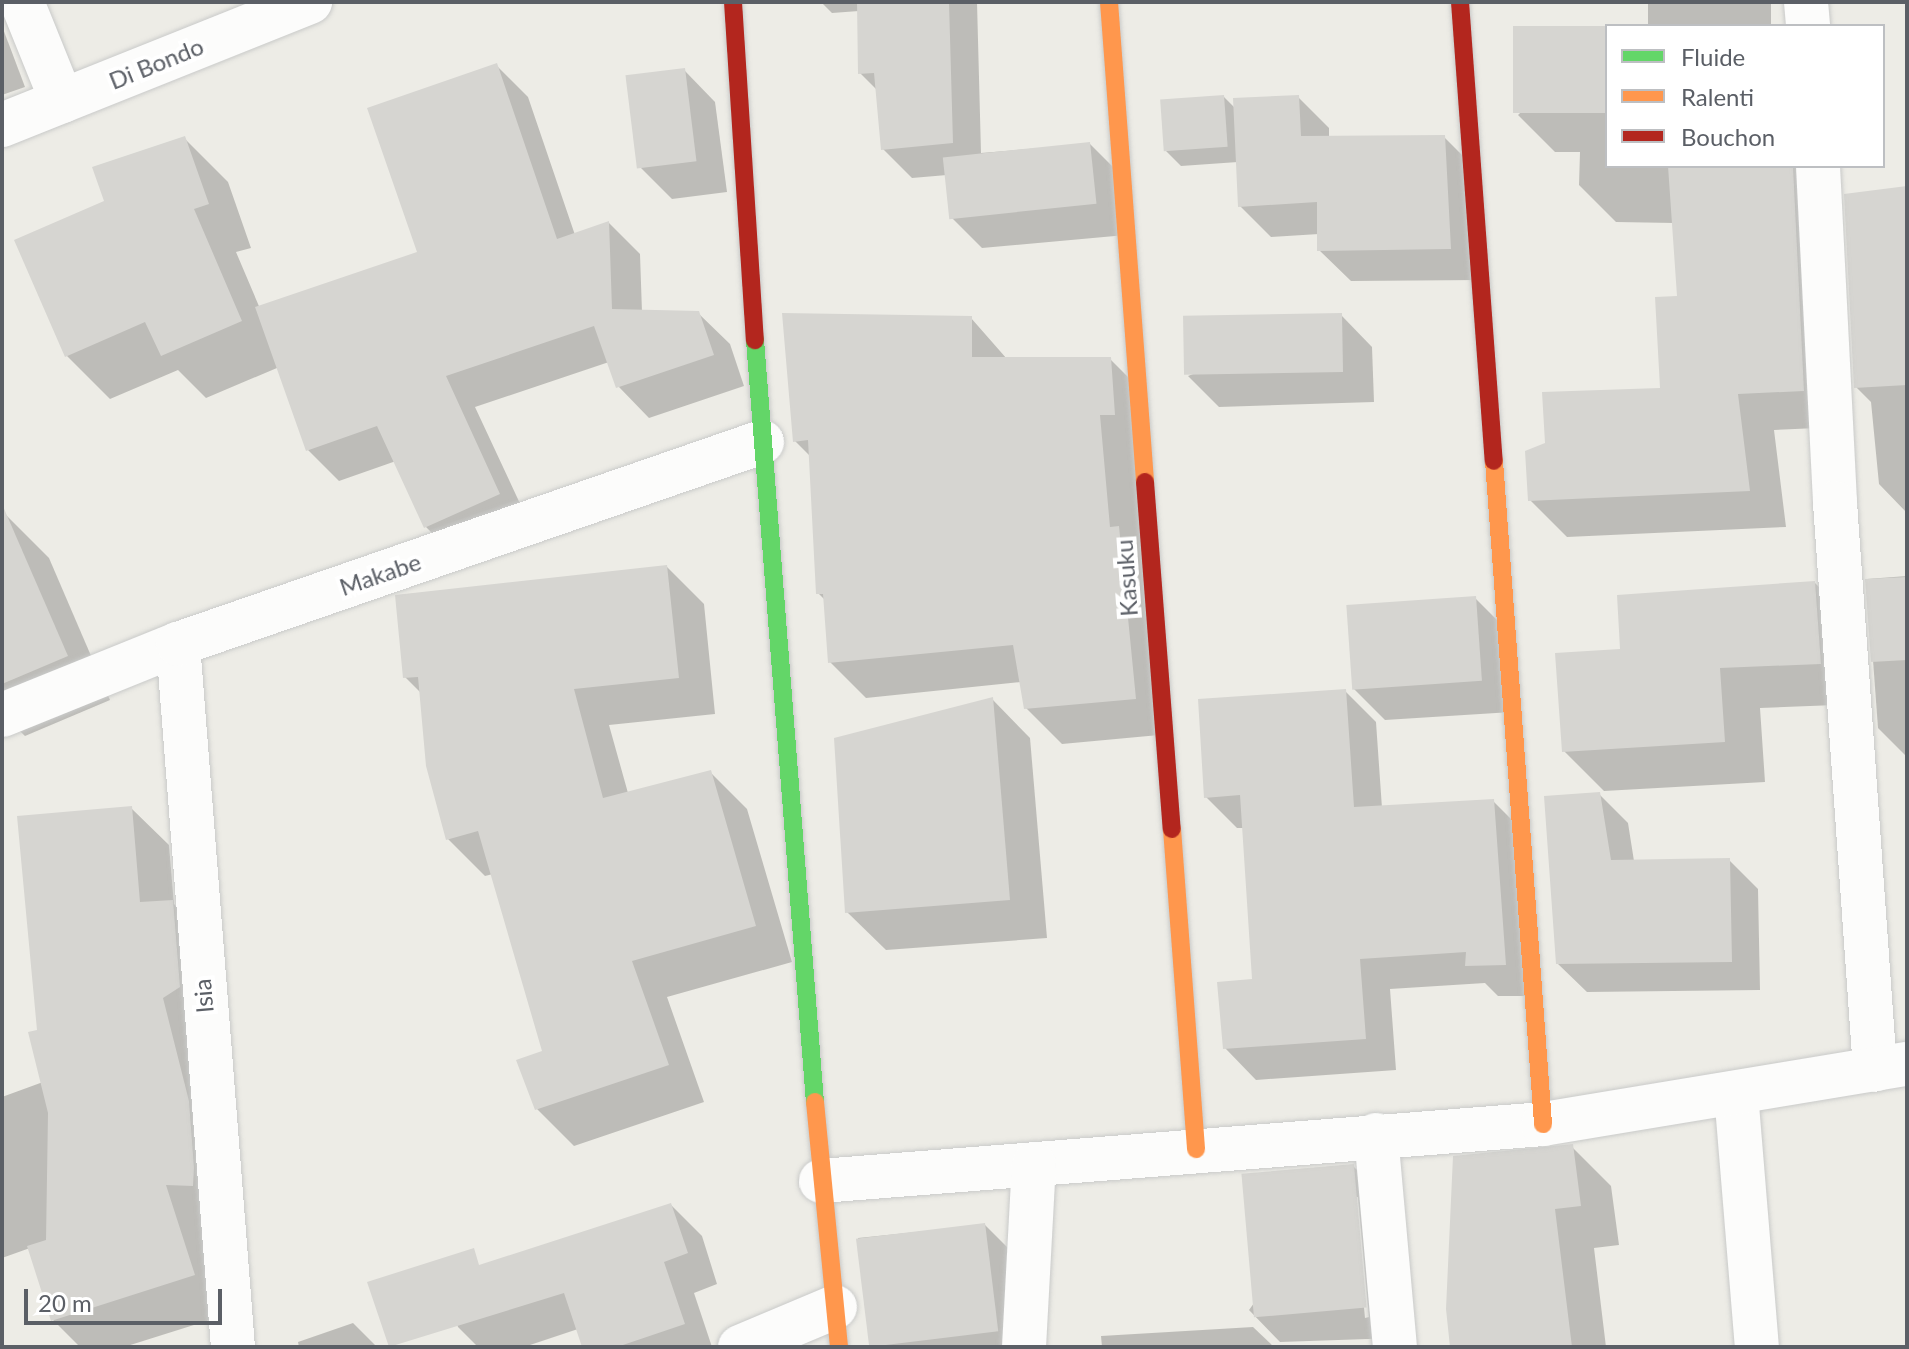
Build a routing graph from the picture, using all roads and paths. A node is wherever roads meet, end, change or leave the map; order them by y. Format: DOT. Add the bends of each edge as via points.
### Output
graph roads {
  1 [pos="22,2"];
  2 [pos="310,2"];
  3 [pos="733,2"];
  4 [pos="1109,2"];
  5 [pos="1460,2"];
  6 [pos="1806,2"];
  7 [pos="1808,24"];
  8 [pos="62,101"];
  9 [pos="2,125"];
  10 [pos="1818,168"];
  11 [pos="762,442"];
  12 [pos="178,644"];
  13 [pos="2,715"];
  14 [pos="1891,1067"];
  15 [pos="1736,1093"];
  16 [pos="1543,1124"];
  17 [pos="1376,1135"];
  18 [pos="1196,1149"];
  19 [pos="1034,1164"];
  20 [pos="821,1181"];
  21 [pos="837,1327"];
  22 [pos="233,1347"];
  23 [pos="740,1347"];
  24 [pos="1024,1347"];
  25 [pos="1395,1347"];
  26 [pos="1757,1347"];
  1 -- 8 [label="street"];
  2 -- 8 [label="street, Di Bondo"];
  3 -- 11 [label="street"];
  4 -- 18 [label="street, Kasuku"];
  5 -- 16 [label="street"];
  6 -- 7 [label="street"];
  8 -- 9 [label="street, Di Bondo"];
  10 -- 14 [label="street" via="1835,503"];
  11 -- 12 [label="street, Makabe"];
  11 -- 20 [label="street"];
  12 -- 13 [label="street, Makabe"];
  12 -- 22 [label="street, Isia"];
  14 -- 15 [label="street"];
  15 -- 16 [label="street"];
  15 -- 26 [label="street"];
  16 -- 17 [label="street"];
  17 -- 18 [label="street"];
  17 -- 25 [label="street"];
  18 -- 19 [label="street"];
  19 -- 20 [label="street"];
  19 -- 24 [label="street"];
  20 -- 21 [label="street"];
  21 -- 23 [label="street"];
}
